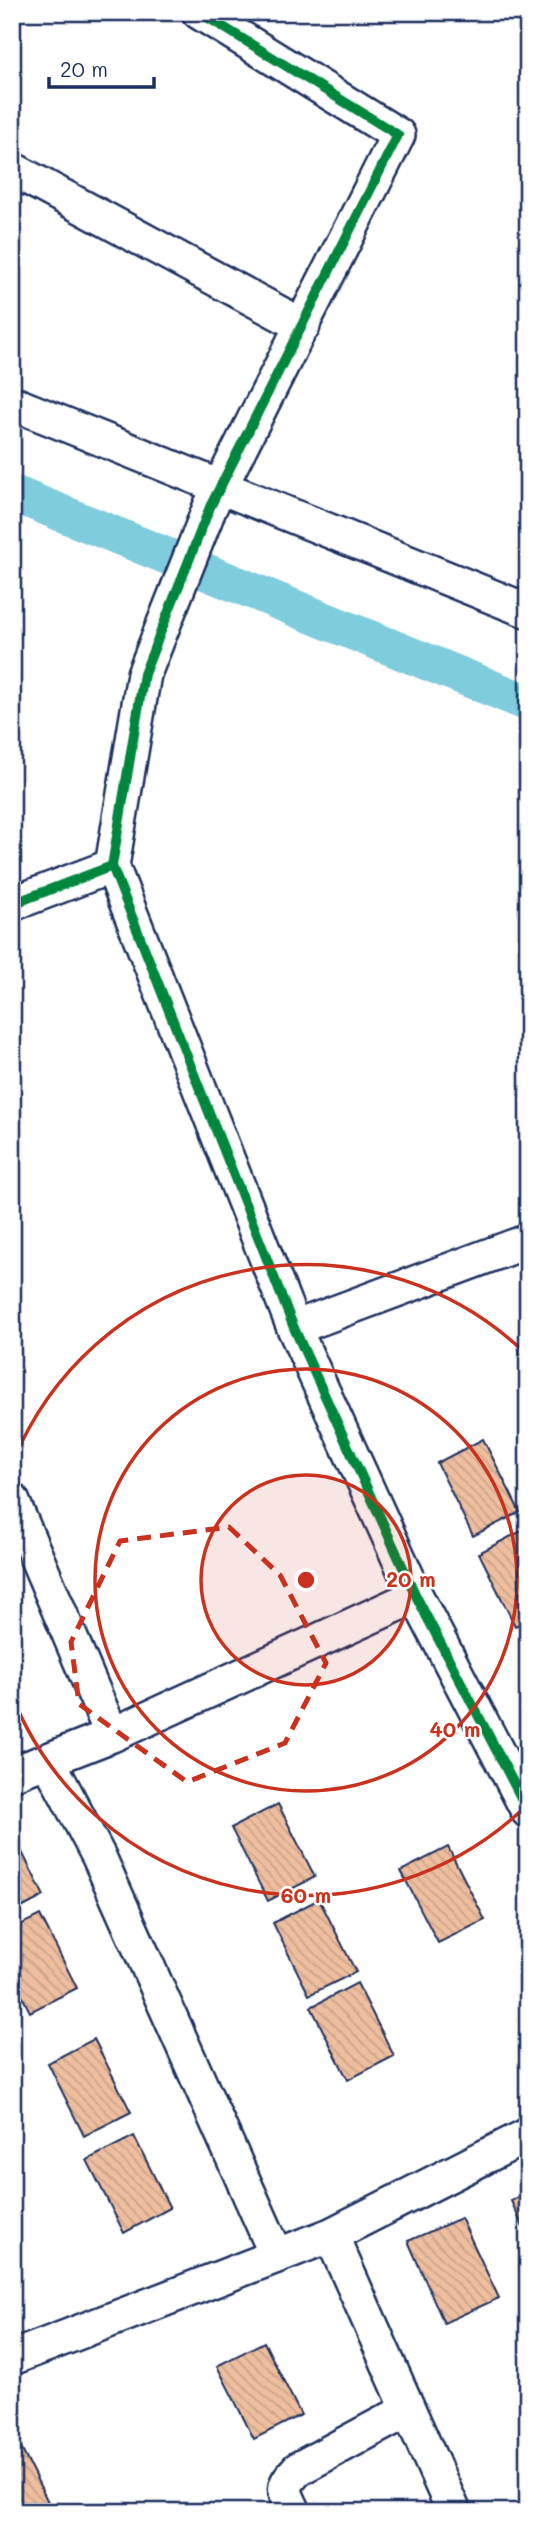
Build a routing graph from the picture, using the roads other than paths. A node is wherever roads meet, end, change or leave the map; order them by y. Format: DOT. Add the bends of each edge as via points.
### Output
graph roads {
  1 [pos="199,12"];
  2 [pos="12,169"];
  3 [pos="303,326"];
  4 [pos="12,403"];
  5 [pos="216,496"];
  6 [pos="528,611"];
  7 [pos="112,866"];
  8 [pos="12,904"];
  9 [pos="528,1241"];
  10 [pos="294,1328"];
  11 [pos="12,1500"];
  12 [pos="416,1596"];
  13 [pos="113,1735"];
  14 [pos="48,1760"];
  15 [pos="12,1774"];
  16 [pos="526,1803"];
  17 [pos="528,2135"];
  18 [pos="331,2235"];
  19 [pos="276,2254"];
  20 [pos="12,2358"];
  21 [pos="408,2410"];
  22 [pos="294,2512"];
  23 [pos="454,2512"];
  1 -- 3 [label="street" via="398,135"];
  2 -- 3 [label="street"];
  3 -- 5 [label="street"];
  4 -- 5 [label="street"];
  5 -- 6 [label="street"];
  5 -- 7 [label="street" via="144,674"];
  7 -- 8 [label="street"];
  7 -- 10 [label="street"];
  9 -- 10 [label="street"];
  10 -- 12 [label="street"];
  11 -- 13 [label="street"];
  12 -- 13 [label="street"];
  12 -- 16 [label="street"];
  13 -- 14 [label="street"];
  14 -- 15 [label="street"];
  14 -- 19 [label="street" via="99,1857"];
  17 -- 18 [label="street"];
  18 -- 19 [label="street"];
  18 -- 21 [label="street"];
  19 -- 20 [label="street"];
  21 -- 22 [label="street" via="298,2469 284,2493"];
  21 -- 23 [label="street"];
}
